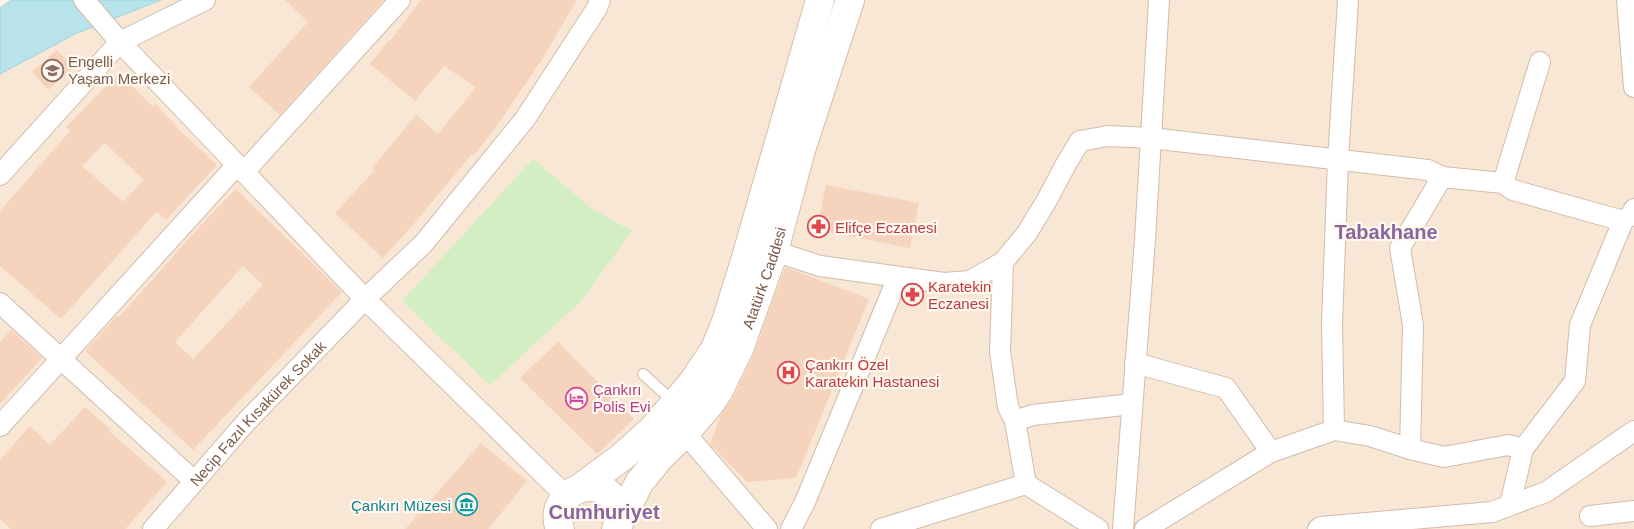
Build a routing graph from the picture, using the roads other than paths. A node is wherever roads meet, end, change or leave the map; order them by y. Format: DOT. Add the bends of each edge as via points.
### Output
graph roads {
  1 [pos="84,0"];
  2 [pos="205,0"];
  3 [pos="400,0"];
  4 [pos="600,0"];
  5 [pos="820,0"];
  6 [pos="850,0"];
  7 [pos="1159,0"];
  8 [pos="1348,0"];
  9 [pos="1627,0"];
  10 [pos="120,42"];
  11 [pos="1540,62"];
  12 [pos="1634,87"];
  13 [pos="1151,138"];
  14 [pos="1338,160"];
  15 [pos="241,169"];
  16 [pos="0,175"];
  17 [pos="1442,177"];
  18 [pos="1503,183"];
  19 [pos="1629,215"];
  20 [pos="774,252"];
  21 [pos="1003,262"];
  22 [pos="898,277"];
  23 [pos="365,299"];
  24 [pos="0,303"];
  25 [pos="60,359"];
  26 [pos="1136,363"];
  27 [pos="643,374"];
  28 [pos="675,404"];
  29 [pos="1132,404"];
  30 [pos="1015,420"];
  31 [pos="0,426"];
  32 [pos="1334,430"];
  33 [pos="1634,431"];
  34 [pos="685,433"];
  35 [pos="1410,449"];
  36 [pos="1523,449"];
  37 [pos="1272,452"];
  38 [pos="194,482"];
  39 [pos="1026,484"];
  40 [pos="1510,505"];
  41 [pos="563,510"];
  42 [pos="1634,510"];
  43 [pos="1590,516"];
  44 [pos="617,527"];
  45 [pos="153,529"];
  46 [pos="767,529"];
  47 [pos="791,529"];
  48 [pos="880,529"];
  49 [pos="1098,529"];
  50 [pos="1123,529"];
  51 [pos="1145,529"];
  52 [pos="1318,529"];
  1 -- 10 [label="street"];
  2 -- 10 [label="street"];
  3 -- 15 [label="street"];
  4 -- 23 [label="street, Necip Fazıl Kısakürek Sokak" via="525,119 424,243"];
  5 -- 28 [label="main road, Atatürk Caddesi" via="726,322 715,350"];
  6 -- 20 [label="main road, Atatürk Caddesi" via="801,150"];
  7 -- 13 [label="street"];
  8 -- 14 [label="street"];
  9 -- 12 [label="street"];
  10 -- 15 [label="street"];
  10 -- 16 [label="street"];
  11 -- 18 [label="street"];
  13 -- 14 [label="street"];
  13 -- 21 [label="street" via="1108,136 1080,142 1027,233"];
  13 -- 26 [label="street"];
  14 -- 17 [label="street" via="1428,170"];
  14 -- 32 [label="street" via="1332,324"];
  15 -- 23 [label="street"];
  15 -- 25 [label="street"];
  17 -- 18 [label="street"];
  17 -- 35 [label="street" via="1400,248 1413,325"];
  18 -- 19 [label="street" via="1513,190"];
  19 -- 36 [label="street" via="1580,325 1575,381"];
  20 -- 22 [label="street" via="820,266"];
  20 -- 34 [label="main road, Atatürk Caddesi" via="733,362 718,392"];
  21 -- 22 [label="street" via="970,281 944,283"];
  21 -- 30 [label="street" via="1000,352 1008,407"];
  22 -- 47 [label="street"];
  23 -- 38 [label="street, Necip Fazıl Kısakürek Sokak" via="246,421"];
  23 -- 41 [label="street"];
  24 -- 25 [label="street"];
  25 -- 31 [label="street"];
  25 -- 38 [label="street"];
  26 -- 29 [label="street"];
  26 -- 37 [label="street" via="1226,388"];
  27 -- 28 [label="lane"];
  28 -- 41 [label="main road, Atatürk Caddesi" via="652,430"];
  29 -- 30 [label="street" via="1033,415"];
  29 -- 50 [label="street"];
  30 -- 39 [label="street"];
  32 -- 35 [label="street" via="1370,436"];
  32 -- 37 [label="street"];
  33 -- 40 [label="street" via="1546,492"];
  34 -- 44 [label="main road, Atatürk Caddesi" via="639,483"];
  34 -- 46 [label="street"];
  35 -- 36 [label="street" via="1444,457 1508,445"];
  36 -- 40 [label="street"];
  37 -- 51 [label="street"];
  38 -- 45 [label="street, Necip Fazıl Kısakürek Sokak"];
  39 -- 48 [label="street"];
  39 -- 49 [label="street"];
  40 -- 52 [label="street" via="1492,512"];
  41 -- 44 [label="main road" via="596,488 610,496 618,510"];
  42 -- 43 [label="street"];
}
